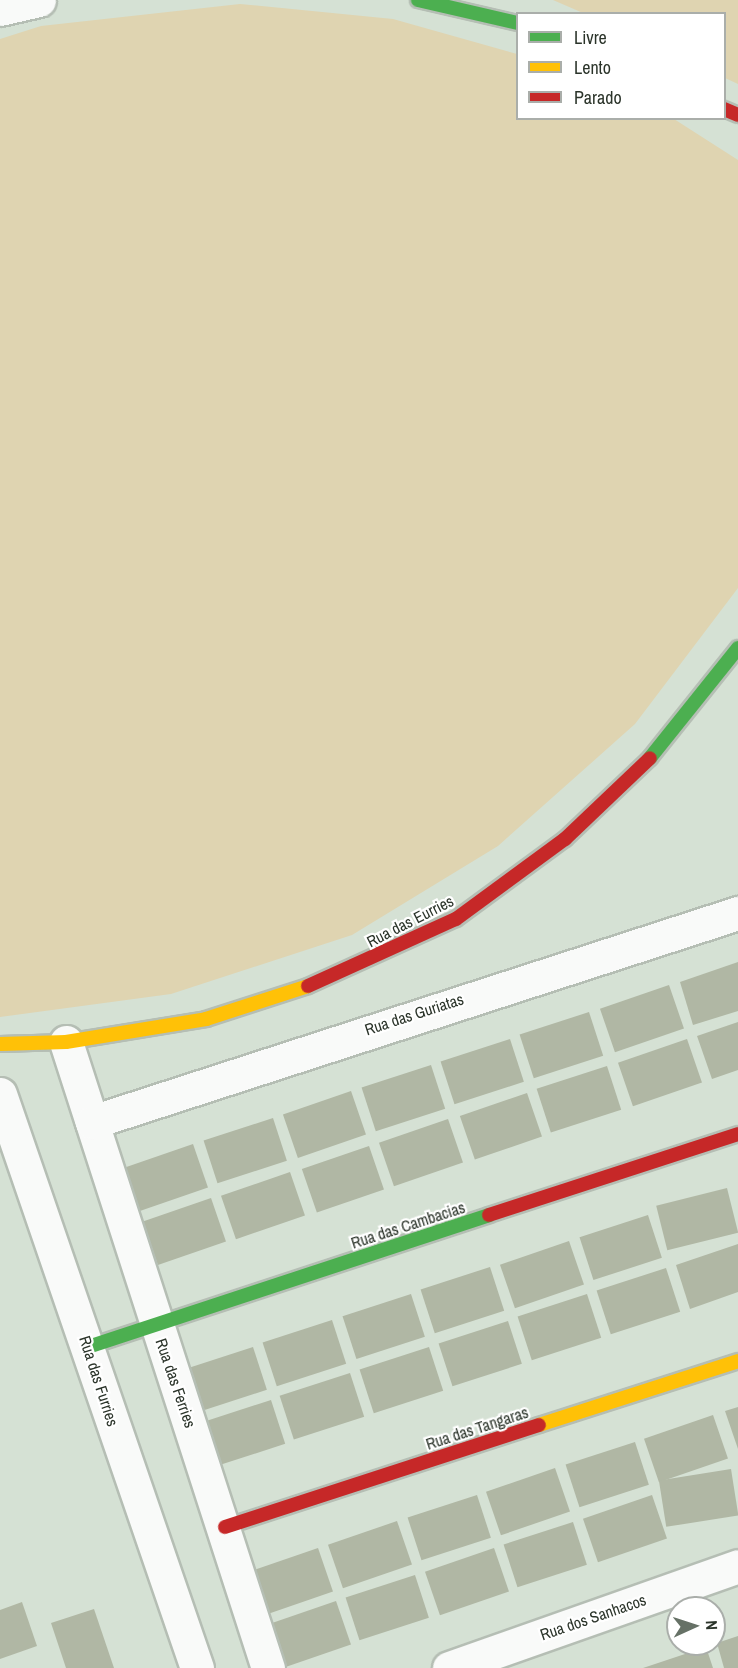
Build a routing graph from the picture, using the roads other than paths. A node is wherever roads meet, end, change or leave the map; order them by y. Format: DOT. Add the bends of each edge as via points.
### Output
graph roads {
  1 [pos="39,0"];
  2 [pos="418,0"];
  3 [pos="0,9"];
  4 [pos="516,23"];
  5 [pos="738,648"];
  6 [pos="738,913"];
  7 [pos="66,1042"];
  8 [pos="0,1044"];
  9 [pos="0,1094"];
  10 [pos="88,1110"];
  11 [pos="738,1134"];
  12 [pos="156,1326"];
  13 [pos="88,1347"];
  14 [pos="738,1362"];
  15 [pos="225,1527"];
  16 [pos="738,1566"];
  17 [pos="197,1668"];
  18 [pos="268,1668"];
  19 [pos="449,1668"];
  1 -- 3 [label="street"];
  2 -- 4 [label="street"];
  5 -- 7 [label="street, Rua das Eurries" via="660,749 565,839 456,919 332,978 206,1019"];
  6 -- 10 [label="street, Rua das Guriatas"];
  7 -- 8 [label="street, Rua das Eurries"];
  7 -- 10 [label="street, Rua das Ferries"];
  9 -- 13 [label="street, Rua das Furries"];
  10 -- 12 [label="street, Rua das Ferries"];
  11 -- 12 [label="street, Rua das Cambacias"];
  12 -- 13 [label="street, Rua das Cambacias"];
  12 -- 15 [label="street, Rua das Ferries"];
  13 -- 17 [label="street, Rua das Furries"];
  14 -- 15 [label="street, Rua das Tangaras"];
  15 -- 18 [label="street, Rua das Ferries"];
  16 -- 19 [label="street, Rua dos Sanhacos"];
}
